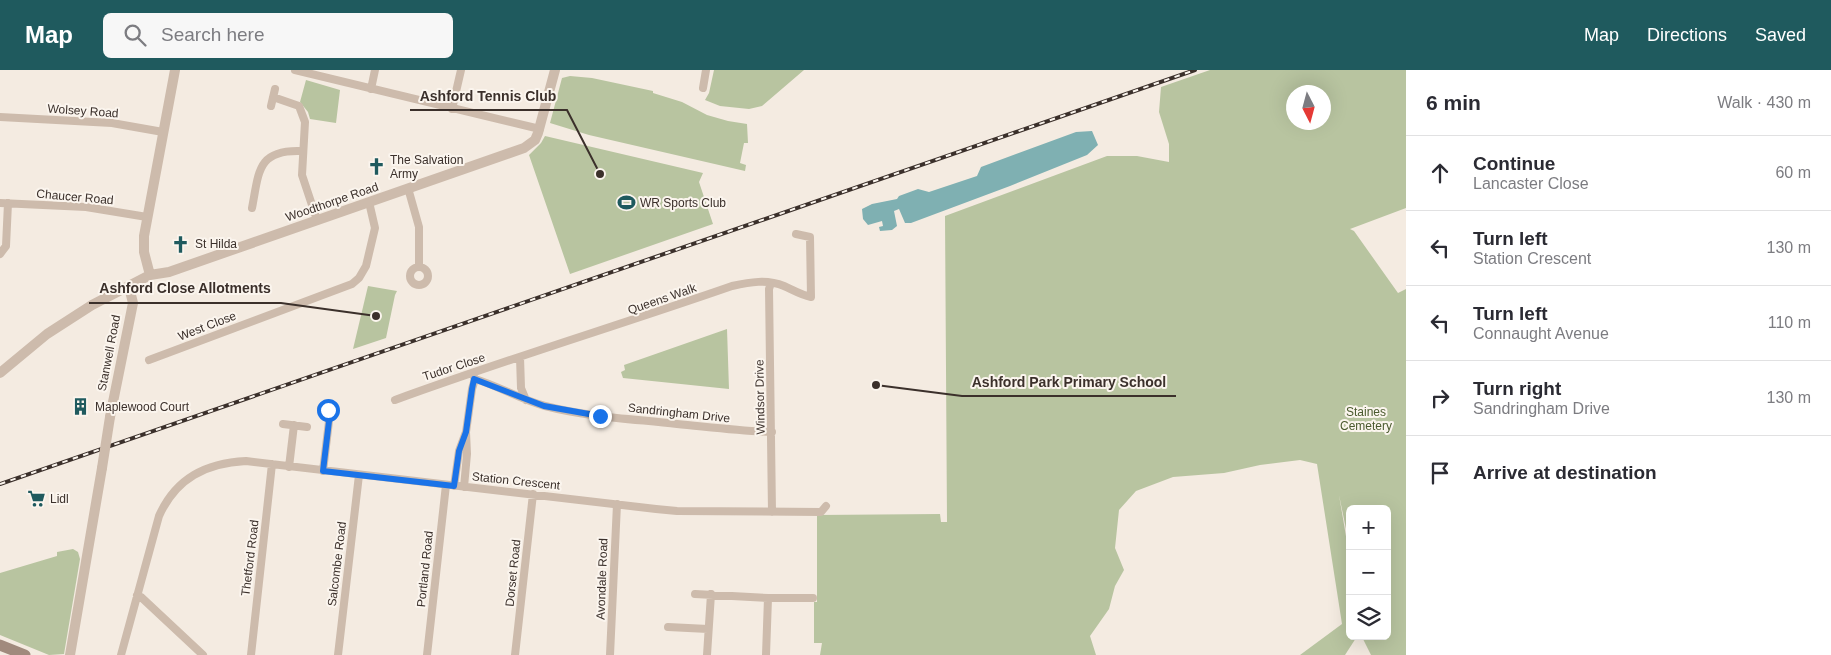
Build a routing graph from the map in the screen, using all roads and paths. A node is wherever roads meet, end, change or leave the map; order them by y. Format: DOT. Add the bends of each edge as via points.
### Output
graph roads {
  1 [pos="175,70"];
  2 [pos="298,70"];
  3 [pos="375,70"];
  4 [pos="461,70"];
  5 [pos="555,70"];
  6 [pos="706,70"];
  7 [pos="702,88"];
  8 [pos="371,89"];
  9 [pos="271,106"];
  10 [pos="452,108"];
  11 [pos="0,117"];
  12 [pos="540,130"];
  13 [pos="163,132"];
  14 [pos="302,151"];
  15 [pos="408,188"];
  16 [pos="369,202"];
  17 [pos="4,203"];
  18 [pos="252,208"];
  19 [pos="147,217"];
  20 [pos="318,220"];
  21 [pos="796,234"];
  22 [pos="0,254"];
  23 [pos="419,267"];
  24 [pos="150,275"];
  25 [pos="771,283"];
  26 [pos="130,287"];
  27 [pos="520,357"];
  28 [pos="154,361"];
  29 [pos="0,373"];
  30 [pos="473,376"];
  31 [pos="395,400"];
  32 [pos="526,400"];
  33 [pos="321,408"];
  34 [pos="283,424"];
  35 [pos="294,426"];
  36 [pos="307,427"];
  37 [pos="466,432"];
  38 [pos="772,432"];
  39 [pos="272,464"];
  40 [pos="289,467"];
  41 [pos="323,471"];
  42 [pos="359,475"];
  43 [pos="450,485"];
  44 [pos="464,487"];
  45 [pos="533,494"];
  46 [pos="617,504"];
  47 [pos="826,506"];
  48 [pos="772,512"];
  49 [pos="695,594"];
  50 [pos="710,594"];
  51 [pos="137,595"];
  52 [pos="768,598"];
  53 [pos="813,598"];
  54 [pos="668,627"];
  55 [pos="708,629"];
  56 [pos="0,645"];
  57 [pos="25,655"];
  58 [pos="70,655"];
  59 [pos="120,655"];
  60 [pos="203,655"];
  61 [pos="250,655"];
  62 [pos="338,655"];
  63 [pos="427,655"];
  64 [pos="515,655"];
  65 [pos="610,655"];
  66 [pos="707,655"];
  67 [pos="766,655"];
  1 -- 13 [label="street"];
  2 -- 8 [label="street"];
  3 -- 8 [label="street"];
  4 -- 10 [label="street"];
  5 -- 12 [label="street, Woodthorpe Road"];
  6 -- 7 [label="street"];
  8 -- 10 [label="street"];
  9 -- 14 [label="street" via="274,93 299,106 305,122"];
  10 -- 12 [label="street"];
  11 -- 13 [label="street, Wolsey Road" via="112,123"];
  12 -- 15 [label="street, Woodthorpe Road" via="535,140 524,148"];
  13 -- 19 [label="street"];
  14 -- 18 [label="street" via="277,152 266,160 259,172"];
  14 -- 20 [label="street" via="302,175"];
  15 -- 16 [label="street, Woodthorpe Road"];
  15 -- 23 [label="street" via="419,227"];
  16 -- 20 [label="street, Woodthorpe Road"];
  16 -- 28 [label="street, West Close" via="375,228 366,266 360,278 352,284"];
  17 -- 19 [label="street, Chaucer Road" via="86,207"];
  17 -- 22 [label="street" via="6,246"];
  19 -- 24 [label="street" via="143,246"];
  20 -- 24 [label="street, Woodthorpe Road" via="169,272"];
  21 -- 25 [label="street, Queens Walk" via="810,237 810,297"];
  24 -- 26 [label="street"];
  25 -- 27 [label="street, Queens Walk" via="732,286"];
  25 -- 38 [label="street, Windsor Drive"];
  26 -- 29 [label="street" via="74,316"];
  26 -- 58 [label="street, Stanwell Road, bridge" via="133,304 110,417"];
  27 -- 30 [label="street, Tudor Close"];
  27 -- 32 [label="street" via="521,388"];
  30 -- 31 [label="street, Tudor Close"];
  30 -- 32 [label="street, Sandringham Drive"];
  30 -- 37 [label="street"];
  32 -- 38 [label="street, Sandringham Drive" via="600,416"];
  33 -- 41 [label="street" via="330,413"];
  34 -- 35 [label="street"];
  35 -- 36 [label="street"];
  35 -- 40 [label="street"];
  37 -- 43 [label="street, Portland Road"];
  37 -- 44 [label="street"];
  38 -- 48 [label="street, Windsor Drive"];
  39 -- 40 [label="street, Station Crescent"];
  39 -- 51 [label="street, Station Crescent" via="228,462 208,467 181,484 159,516"];
  39 -- 61 [label="street, Thetford Road"];
  40 -- 41 [label="street, Station Crescent"];
  41 -- 42 [label="street, Station Crescent"];
  42 -- 43 [label="street, Station Crescent"];
  42 -- 62 [label="street, Salcombe Road"];
  43 -- 44 [label="street, Station Crescent"];
  43 -- 63 [label="street, Portland Road"];
  44 -- 45 [label="street, Station Crescent"];
  45 -- 46 [label="street, Station Crescent"];
  45 -- 64 [label="street, Dorset Road"];
  46 -- 48 [label="street, Station Crescent" via="677,511"];
  46 -- 65 [label="street, Avondale Road"];
  47 -- 48 [label="street, Station Crescent" via="821,512"];
  49 -- 50 [label="street"];
  50 -- 52 [label="street"];
  50 -- 55 [label="street"];
  51 -- 59 [label="street, Station Crescent"];
  51 -- 60 [label="street"];
  52 -- 53 [label="street"];
  52 -- 67 [label="street"];
  54 -- 55 [label="street"];
  55 -- 66 [label="street"];
  56 -- 57 [label="main road"];
}
